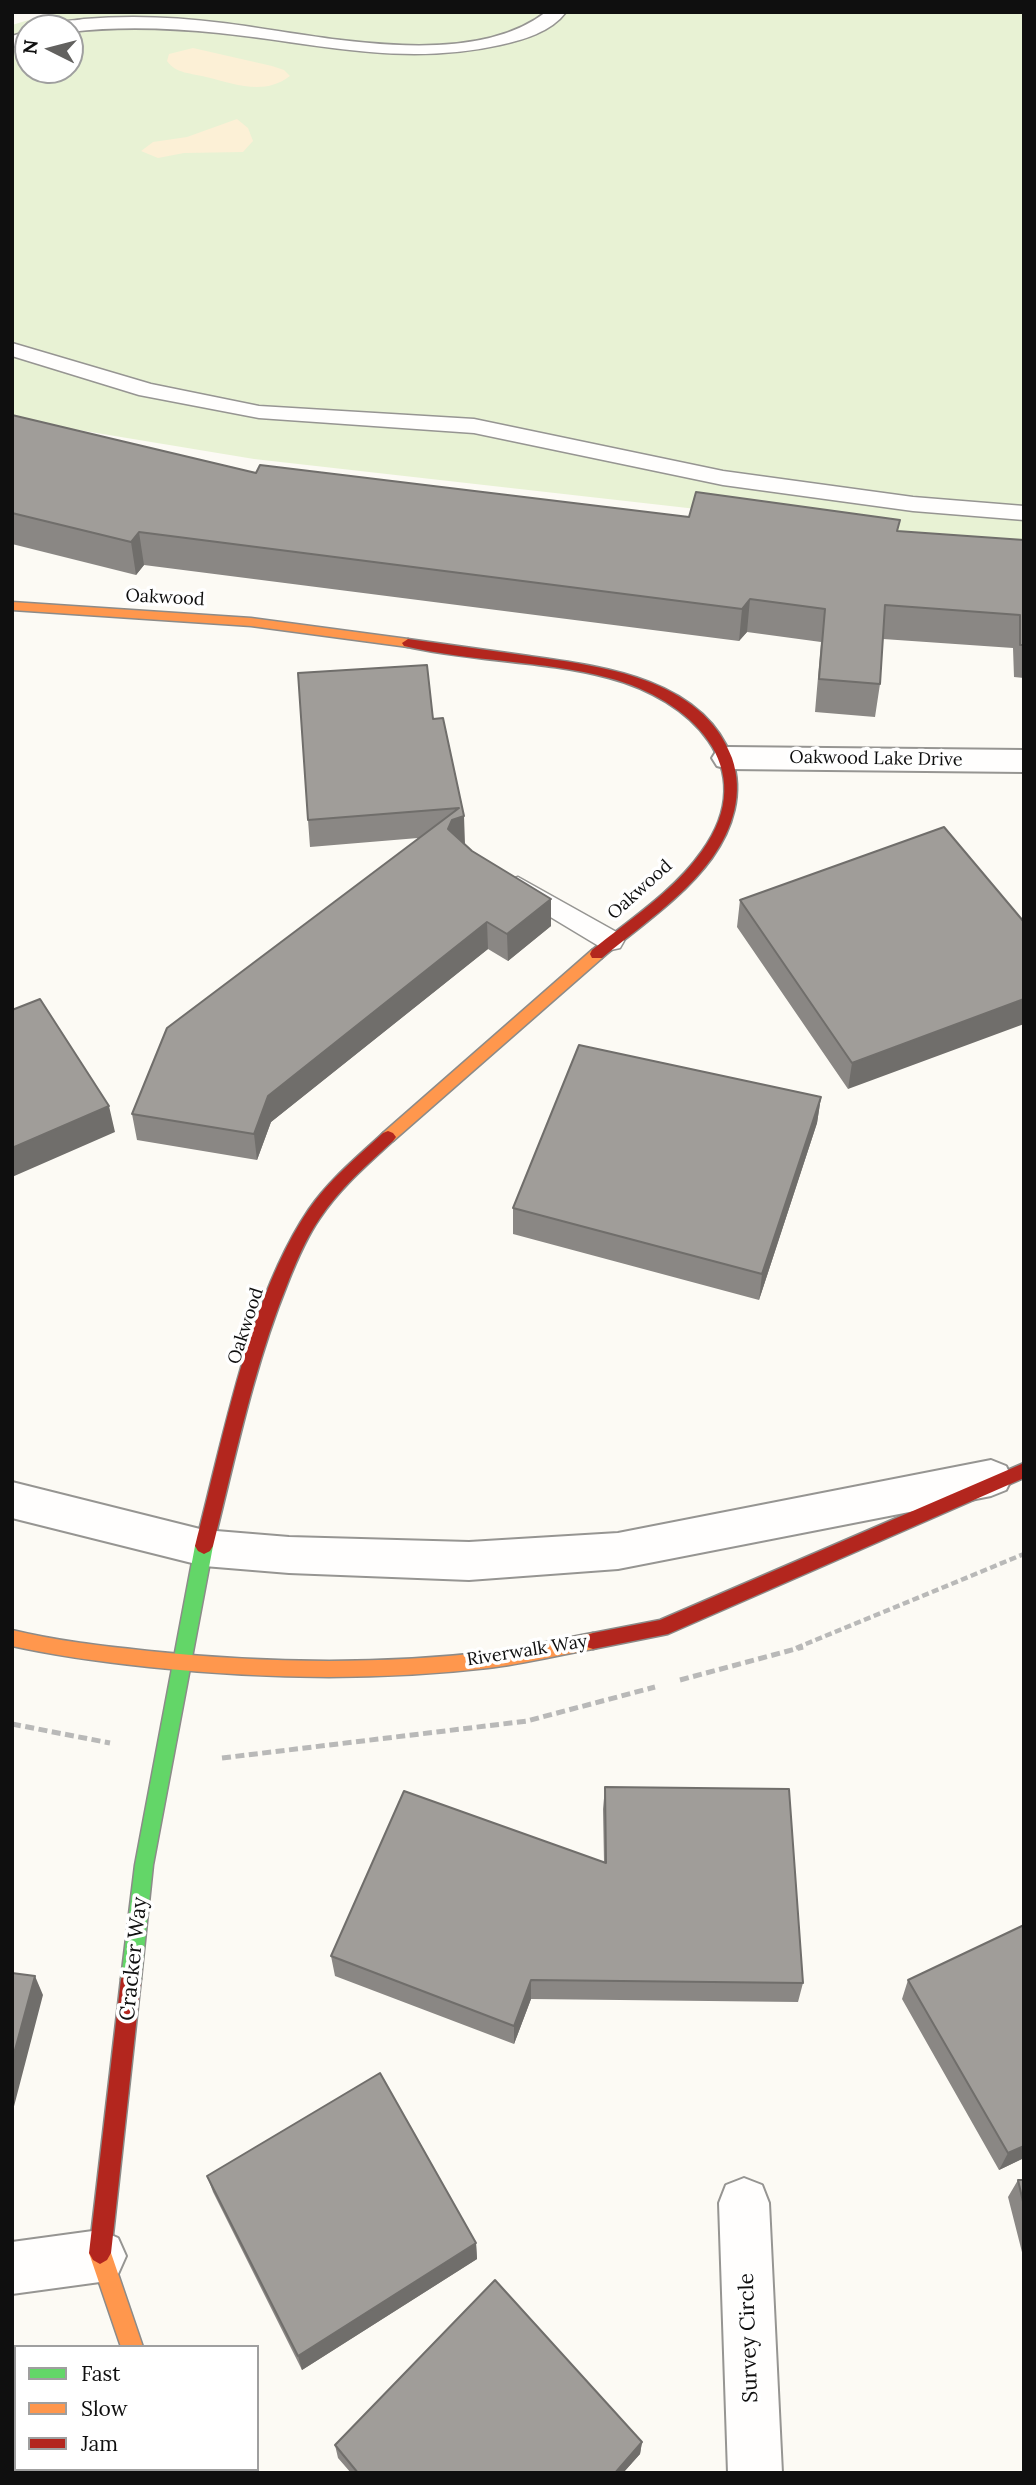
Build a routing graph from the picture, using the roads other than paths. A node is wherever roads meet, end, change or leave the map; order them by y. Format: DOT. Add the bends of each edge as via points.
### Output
graph roads {
  1 [pos="557,12"];
  2 [pos="84,24"];
  3 [pos="12,349"];
  4 [pos="1024,513"];
  5 [pos="12,606"];
  6 [pos="728,758"];
  7 [pos="1024,761"];
  8 [pos="498,875"];
  9 [pos="611,941"];
  10 [pos="1017,1472"];
  11 [pos="12,1500"];
  12 [pos="204,1548"];
  13 [pos="12,1638"];
  14 [pos="182,1663"];
  15 [pos="744,2203"];
  16 [pos="100,2256"];
  17 [pos="12,2268"];
  18 [pos="131,2345"];
  19 [pos="755,2473"];
  1 -- 2 [label="lane" via="530,30 493,41 419,51 365,49 179,24"];
  3 -- 4 [label="lane" via="147,390 259,412 474,426 723,478"];
  5 -- 6 [label="street, Oakwood" via="251,622 610,671 662,691 703,722"];
  6 -- 7 [label="street, Oakwood Lake Drive"];
  6 -- 9 [label="street, Oakwood" via="732,800 716,842 682,881"];
  8 -- 9 [label="lane"];
  9 -- 12 [label="street, Oakwood" via="351,1171 307,1225 265,1317"];
  10 -- 12 [label="street, Riverwalk Way" via="618,1551 469,1561"];
  10 -- 14 [label="street, Riverwalk Way" via="662,1628 491,1660 401,1667 312,1669"];
  11 -- 12 [label="street, Riverwalk Way"];
  12 -- 14 [label="street, Oakwood"];
  13 -- 14 [label="street, Riverwalk Way" via="48,1647"];
  14 -- 16 [label="street, Cracker Way" via="144,1865"];
  15 -- 19 [label="street, Survey Circle"];
  16 -- 17 [label="street"];
  16 -- 18 [label="street, Cracker Way"];
}
